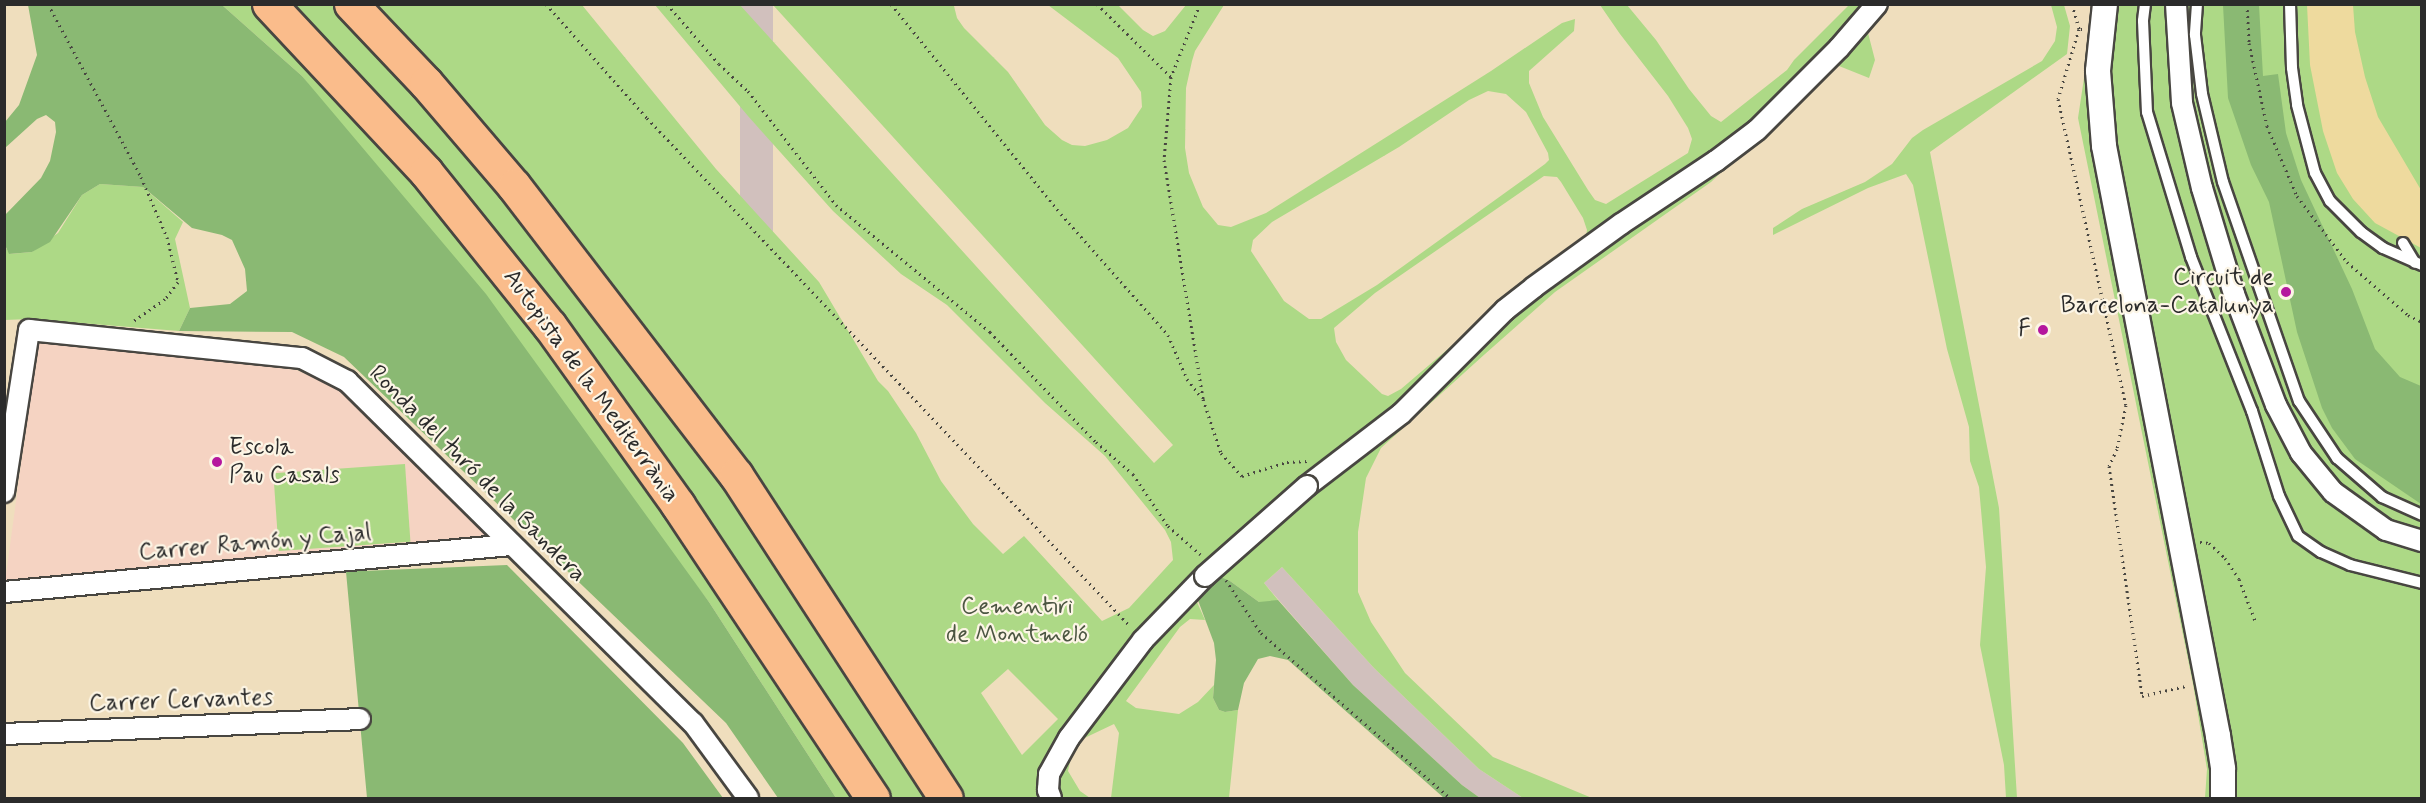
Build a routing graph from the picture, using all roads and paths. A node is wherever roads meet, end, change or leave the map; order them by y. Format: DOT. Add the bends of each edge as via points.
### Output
graph roads {
  1 [pos="48,4"];
  2 [pos="269,4"];
  3 [pos="351,4"];
  4 [pos="546,4"];
  5 [pos="668,4"];
  6 [pos="891,4"];
  7 [pos="1097,4"];
  8 [pos="1200,4"];
  9 [pos="1877,4"];
  10 [pos="2072,4"];
  11 [pos="2105,4"];
  12 [pos="2145,4"];
  13 [pos="2176,4"];
  14 [pos="2197,4"];
  15 [pos="2290,4"];
  16 [pos="2079,29"];
  17 [pos="2090,31"];
  18 [pos="1171,77"];
  19 [pos="2403,243"];
  20 [pos="2418,264"];
  21 [pos="113,339"];
  22 [pos="1203,399"];
  23 [pos="7,449"];
  24 [pos="1341,458"];
  25 [pos="4,492"];
  26 [pos="2421,515"];
  27 [pos="2196,542"];
  28 [pos="2421,542"];
  29 [pos="511,545"];
  30 [pos="1211,570"];
  31 [pos="2421,583"];
  32 [pos="4,592"];
  33 [pos="2256,623"];
  34 [pos="1143,640"];
  35 [pos="2193,684"];
  36 [pos="360,719"];
  37 [pos="4,734"];
  38 [pos="748,798"];
  39 [pos="873,798"];
  40 [pos="946,798"];
  41 [pos="1051,798"];
  42 [pos="1450,798"];
  43 [pos="2223,798"];
  1 -- 21 [label="path" via="141,177 167,237 178,282 165,299"];
  2 -- 39 [label="highway, Autopista de la Mediterrània" via="426,172 550,326 698,534"];
  3 -- 40 [label="highway" via="426,83 514,186 736,475"];
  4 -- 34 [label="path" via="647,118"];
  5 -- 30 [label="path" via="719,64 748,91 836,205 990,332 1096,442 1133,474 1168,525"];
  6 -- 22 [label="path" via="1061,214 1168,335 1187,379"];
  7 -- 18 [label="path"];
  8 -- 18 [label="path"];
  9 -- 24 [label="street" via="1757,130 1534,287 1505,310 1401,414"];
  10 -- 16 [label="path"];
  11 -- 43 [label="street" via="2098,71 2104,146 2218,736"];
  12 -- 31 [label="lane" via="2147,112 2191,257 2252,411 2279,496 2298,536 2350,565"];
  13 -- 28 [label="street" via="2182,103 2202,188 2234,294 2276,405 2301,453 2333,492 2386,530"];
  14 -- 26 [label="lane" via="2195,35 2202,94 2223,182 2299,401 2337,458 2382,497"];
  15 -- 20 [label="lane" via="2297,105 2315,174 2345,218 2383,248"];
  16 -- 17 [label="path"];
  16 -- 35 [label="path" via="2058,99 2126,405 2117,449 2109,466 2142,696"];
  18 -- 22 [label="path" via="1164,160"];
  19 -- 20 [label="lane"];
  21 -- 23 [label="street, Ronda del turó de la Bandera" via="29,330"];
  21 -- 29 [label="street, Ronda del turó de la Bandera" via="302,358 347,381"];
  22 -- 24 [label="path" via="1221,453 1242,476 1287,462"];
  23 -- 25 [label="street"];
  24 -- 30 [label="street, bridge"];
  27 -- 33 [label="path" via="2209,543 2225,558 2239,579"];
  29 -- 32 [label="street, Carrer Ramón y Cajal"];
  29 -- 38 [label="street, Ronda del turó de la Bandera" via="693,723"];
  30 -- 34 [label="street"];
  30 -- 42 [label="path" via="1261,633"];
  34 -- 41 [label="street" via="1057,760 1049,774"];
  36 -- 37 [label="street, Carrer Cervantes"];
}
